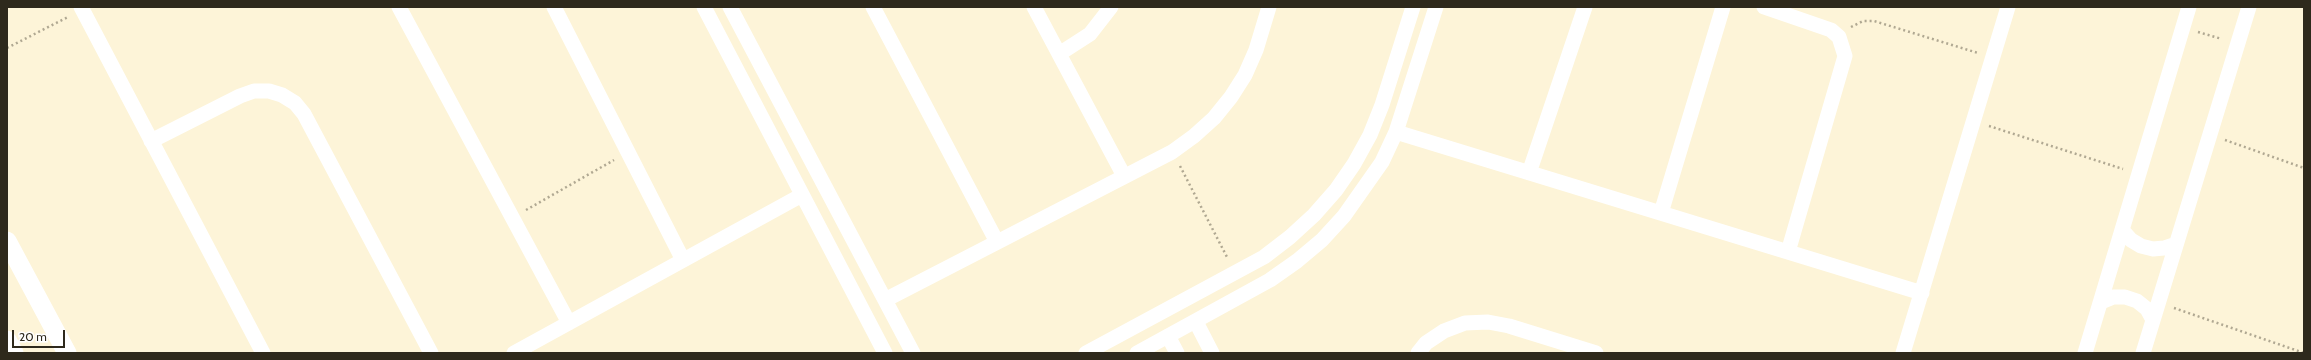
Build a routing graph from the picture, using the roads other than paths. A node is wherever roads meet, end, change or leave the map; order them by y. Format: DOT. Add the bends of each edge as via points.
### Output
graph roads {
  1 [pos="399,7"];
  2 [pos="554,7"];
  3 [pos="704,7"];
  4 [pos="730,7"];
  5 [pos="873,7"];
  6 [pos="1034,7"];
  7 [pos="1111,7"];
  8 [pos="1269,7"];
  9 [pos="1413,7"];
  10 [pos="1436,7"];
  11 [pos="1585,7"];
  12 [pos="1723,7"];
  13 [pos="1764,7"];
  14 [pos="2008,7"];
  15 [pos="2189,7"];
  16 [pos="2248,7"];
  17 [pos="82,8"];
  18 [pos="1059,54"];
  19 [pos="1396,132"];
  20 [pos="151,141"];
  21 [pos="1529,173"];
  22 [pos="1124,176"];
  23 [pos="802,195"];
  24 [pos="1661,213"];
  25 [pos="2123,231"];
  26 [pos="7,241"];
  27 [pos="997,242"];
  28 [pos="2176,244"];
  29 [pos="1788,252"];
  30 [pos="683,260"];
  31 [pos="1922,293"];
  32 [pos="885,300"];
  33 [pos="2101,302"];
  34 [pos="2153,320"];
  35 [pos="1196,322"];
  36 [pos="569,323"];
  37 [pos="1168,336"];
  38 [pos="7,340"];
  39 [pos="14,353"];
  40 [pos="67,353"];
  41 [pos="263,353"];
  42 [pos="431,353"];
  43 [pos="514,353"];
  44 [pos="885,353"];
  45 [pos="913,353"];
  46 [pos="1086,353"];
  47 [pos="1137,353"];
  48 [pos="1177,353"];
  49 [pos="1212,353"];
  50 [pos="1418,353"];
  51 [pos="1596,353"];
  52 [pos="1904,353"];
  53 [pos="2085,353"];
  54 [pos="2143,353"];
  1 -- 36 [label="street"];
  2 -- 30 [label="street"];
  3 -- 23 [label="street"];
  4 -- 32 [label="street"];
  5 -- 27 [label="street"];
  6 -- 18 [label="street"];
  7 -- 18 [label="street" via="1090,34"];
  8 -- 22 [label="street" via="1256,50 1245,75 1214,118 1172,152"];
  9 -- 46 [label="street" via="1370,135 1336,190 1305,224 1264,257"];
  10 -- 19 [label="street"];
  11 -- 21 [label="street"];
  12 -- 24 [label="street"];
  13 -- 29 [label="street" via="1822,25 1839,37 1845,56"];
  14 -- 31 [label="street"];
  15 -- 25 [label="street"];
  16 -- 28 [label="street"];
  17 -- 20 [label="street"];
  18 -- 22 [label="street"];
  19 -- 21 [label="street"];
  19 -- 35 [label="street" via="1382,162 1364,190 1322,240 1270,280"];
  20 -- 41 [label="street"];
  20 -- 42 [label="street" via="254,91 282,95 295,103 304,114"];
  21 -- 24 [label="street"];
  22 -- 27 [label="street"];
  23 -- 30 [label="street"];
  23 -- 44 [label="street"];
  24 -- 29 [label="street"];
  25 -- 28 [label="street" via="2141,246 2152,249"];
  25 -- 33 [label="street"];
  26 -- 40 [label="street"];
  27 -- 32 [label="street"];
  28 -- 34 [label="street"];
  29 -- 31 [label="street"];
  30 -- 36 [label="street"];
  31 -- 52 [label="street"];
  32 -- 45 [label="street"];
  33 -- 34 [label="street" via="2113,298 2131,299 2147,309"];
  33 -- 53 [label="street"];
  34 -- 54 [label="street"];
  35 -- 37 [label="street"];
  35 -- 49 [label="street"];
  36 -- 43 [label="street"];
  37 -- 47 [label="street"];
  37 -- 48 [label="street"];
  38 -- 39 [label="street"];
  50 -- 51 [label="street" via="1426,343 1444,331 1465,323 1488,322"];
}
